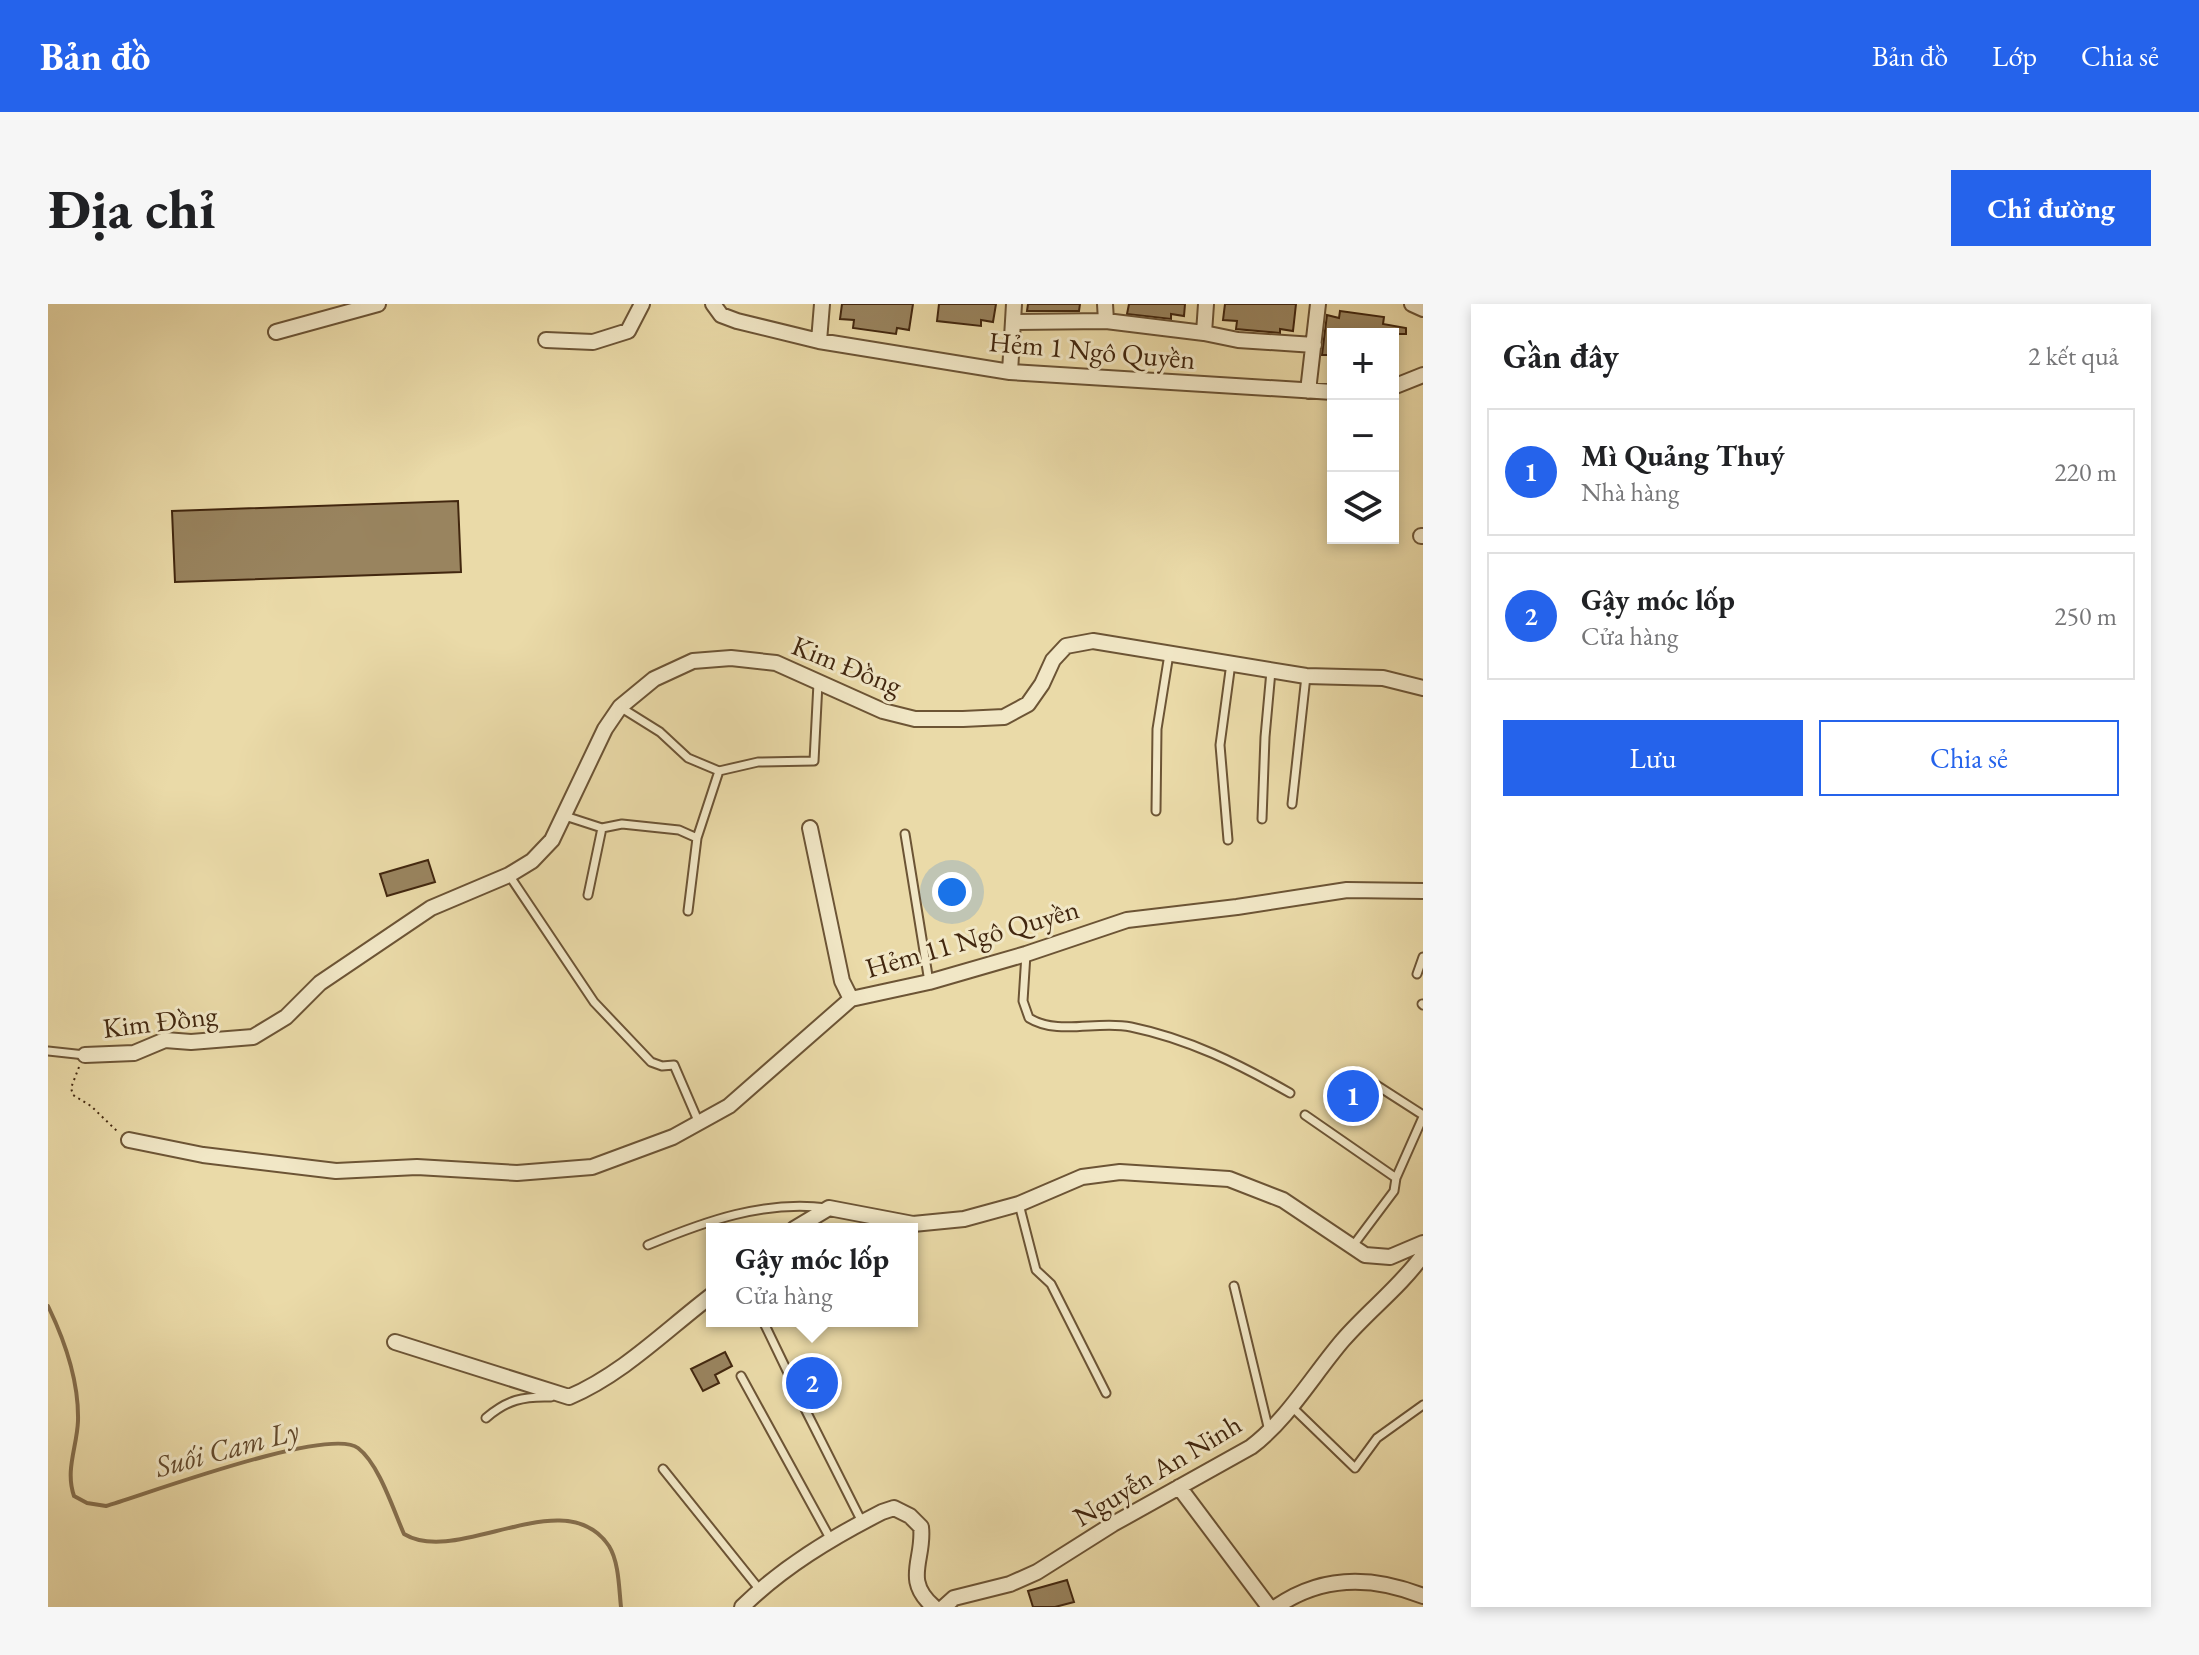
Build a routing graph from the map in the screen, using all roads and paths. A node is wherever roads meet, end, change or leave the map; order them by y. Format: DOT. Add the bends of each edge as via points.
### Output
graph roads {
  1 [pos="378,304"];
  2 [pos="642,304"];
  3 [pos="713,304"];
  4 [pos="822,304"];
  5 [pos="1014,304"];
  6 [pos="1105,304"];
  7 [pos="1206,304"];
  8 [pos="1318,304"];
  9 [pos="1412,304"];
  10 [pos="1423,309"];
  11 [pos="1106,321"];
  12 [pos="1015,322"];
  13 [pos="276,332"];
  14 [pos="1204,333"];
  15 [pos="546,340"];
  16 [pos="819,341"];
  17 [pos="1314,345"];
  18 [pos="1010,372"];
  19 [pos="1423,375"];
  20 [pos="1399,385"];
  21 [pos="1308,391"];
  22 [pos="1327,392"];
  23 [pos="1169,652"];
  24 [pos="1231,663"];
  25 [pos="1271,671"];
  26 [pos="1306,676"];
  27 [pos="818,680"];
  28 [pos="1423,688"];
  29 [pos="620,707"];
  30 [pos="719,771"];
  31 [pos="1292,804"];
  32 [pos="1156,811"];
  33 [pos="565,816"];
  34 [pos="1262,819"];
  35 [pos="602,828"];
  36 [pos="810,828"];
  37 [pos="905,834"];
  38 [pos="697,838"];
  39 [pos="1228,840"];
  40 [pos="509,875"];
  41 [pos="1423,891"];
  42 [pos="588,895"];
  43 [pos="688,911"];
  44 [pos="1026,954"];
  45 [pos="1423,957"];
  46 [pos="1417,974"];
  47 [pos="929,982"];
  48 [pos="851,999"];
  49 [pos="48,1051"];
  50 [pos="85,1055"];
  51 [pos="1356,1072"];
  52 [pos="1290,1093"];
  53 [pos="1305,1115"];
  54 [pos="1423,1116"];
  55 [pos="699,1123"];
  56 [pos="129,1140"];
  57 [pos="1396,1178"];
  58 [pos="1019,1204"];
  59 [pos="829,1208"];
  60 [pos="804,1223"];
  61 [pos="908,1223"];
  62 [pos="918,1224"];
  63 [pos="1423,1243"];
  64 [pos="648,1245"];
  65 [pos="1351,1248"];
  66 [pos="1423,1255"];
  67 [pos="1234,1286"];
  68 [pos="706,1300"];
  69 [pos="766,1327"];
  70 [pos="395,1342"];
  71 [pos="741,1376"];
  72 [pos="790,1377"];
  73 [pos="797,1393"];
  74 [pos="1106,1393"];
  75 [pos="569,1397"];
  76 [pos="1291,1405"];
  77 [pos="1423,1405"];
  78 [pos="486,1418"];
  79 [pos="1269,1433"];
  80 [pos="663,1469"];
  81 [pos="1179,1487"];
  82 [pos="862,1522"];
  83 [pos="831,1540"];
  84 [pos="760,1590"];
  85 [pos="1423,1596"];
  86 [pos="742,1607"];
  87 [pos="934,1607"];
  88 [pos="944,1607"];
  89 [pos="1269,1607"];
  90 [pos="1276,1607"];
  1 -- 13 [label="street"];
  2 -- 15 [label="street" via="628,331 593,342"];
  3 -- 16 [label="street, Hẻm 1 Ngô Quyền" via="721,315 737,321"];
  4 -- 16 [label="street"];
  5 -- 12 [label="street"];
  6 -- 11 [label="street"];
  7 -- 14 [label="street"];
  8 -- 17 [label="street"];
  9 -- 10 [label="street"];
  11 -- 12 [label="street"];
  11 -- 14 [label="street"];
  12 -- 18 [label="street"];
  14 -- 17 [label="street"];
  16 -- 18 [label="street, Hẻm 1 Ngô Quyền"];
  17 -- 21 [label="street"];
  18 -- 21 [label="street, Hẻm 1 Ngô Quyền"];
  19 -- 20 [label="street"];
  21 -- 22 [label="street, Hẻm 1 Ngô Quyền"];
  23 -- 24 [label="street, Kim Đồng"];
  23 -- 27 [label="street, Kim Đồng" via="1093,641 1066,646 1028,704 1004,717 915,719 883,711"];
  23 -- 32 [label="lane" via="1157,729"];
  24 -- 25 [label="street, Kim Đồng"];
  24 -- 39 [label="lane" via="1220,745"];
  25 -- 26 [label="street, Kim Đồng"];
  25 -- 34 [label="lane"];
  26 -- 28 [label="street, Kim Đồng" via="1383,678"];
  26 -- 31 [label="lane"];
  27 -- 29 [label="street, Kim Đồng" via="776,663 693,661 654,679"];
  27 -- 30 [label="lane" via="814,761 758,762"];
  29 -- 30 [label="lane" via="688,758"];
  29 -- 33 [label="street, Kim Đồng"];
  30 -- 38 [label="lane"];
  33 -- 35 [label="lane"];
  33 -- 40 [label="street, Kim Đồng" via="552,840"];
  35 -- 38 [label="lane" via="622,824 679,830"];
  35 -- 42 [label="lane"];
  36 -- 48 [label="street" via="842,981"];
  37 -- 47 [label="lane"];
  38 -- 43 [label="lane"];
  40 -- 50 [label="street, Kim Đồng" via="431,908 320,983 286,1017 253,1037 165,1040 134,1053"];
  40 -- 55 [label="lane" via="594,1002 651,1062 674,1065"];
  41 -- 44 [label="street, Hẻm 11 Ngô Quyền" via="1347,890 1127,920"];
  44 -- 47 [label="street, Hẻm 11 Ngô Quyền"];
  44 -- 52 [label="lane" via="1023,1001 1029,1018 1041,1026 1127,1026 1179,1038"];
  45 -- 46 [label="lane"];
  47 -- 48 [label="street, Hẻm 11 Ngô Quyền"];
  48 -- 55 [label="street, Hẻm 11 Ngô Quyền" via="729,1106"];
  49 -- 50 [label="lane"];
  50 -- 56 [label="path" via="73,1095"];
  51 -- 54 [label="lane"];
  53 -- 57 [label="lane"];
  54 -- 57 [label="lane"];
  55 -- 56 [label="street, Hẻm 11 Ngô Quyền" via="592,1167 538,1173 417,1167 336,1171"];
  57 -- 65 [label="lane" via="1391,1195"];
  58 -- 62 [label="street" via="964,1219"];
  58 -- 65 [label="street" via="1082,1177 1120,1172 1229,1179 1283,1200"];
  58 -- 74 [label="lane" via="1036,1270 1051,1284"];
  59 -- 60 [label="street"];
  59 -- 61 [label="street"];
  59 -- 64 [label="lane" via="774,1206 699,1224"];
  63 -- 65 [label="street" via="1379,1258"];
  66 -- 76 [label="street, Nguyễn An Ninh"];
  67 -- 79 [label="lane"];
  68 -- 75 [label="street" via="628,1361"];
  69 -- 72 [label="lane"];
  70 -- 75 [label="street"];
  71 -- 83 [label="lane"];
  73 -- 82 [label="lane"];
  75 -- 78 [label="lane" via="517,1399"];
  76 -- 77 [label="lane" via="1355,1468 1377,1438"];
  76 -- 79 [label="street, Nguyễn An Ninh"];
  79 -- 81 [label="street, Nguyễn An Ninh"];
  80 -- 84 [label="lane"];
  81 -- 88 [label="street, Nguyễn An Ninh" via="1037,1572 954,1598"];
  81 -- 89 [label="street"];
  82 -- 83 [label="street"];
  82 -- 87 [label="street" via="894,1508 921,1527 915,1570 919,1588"];
  83 -- 84 [label="street"];
  84 -- 86 [label="street"];
  85 -- 90 [label="street" via="1395,1585 1333,1582"];
}
